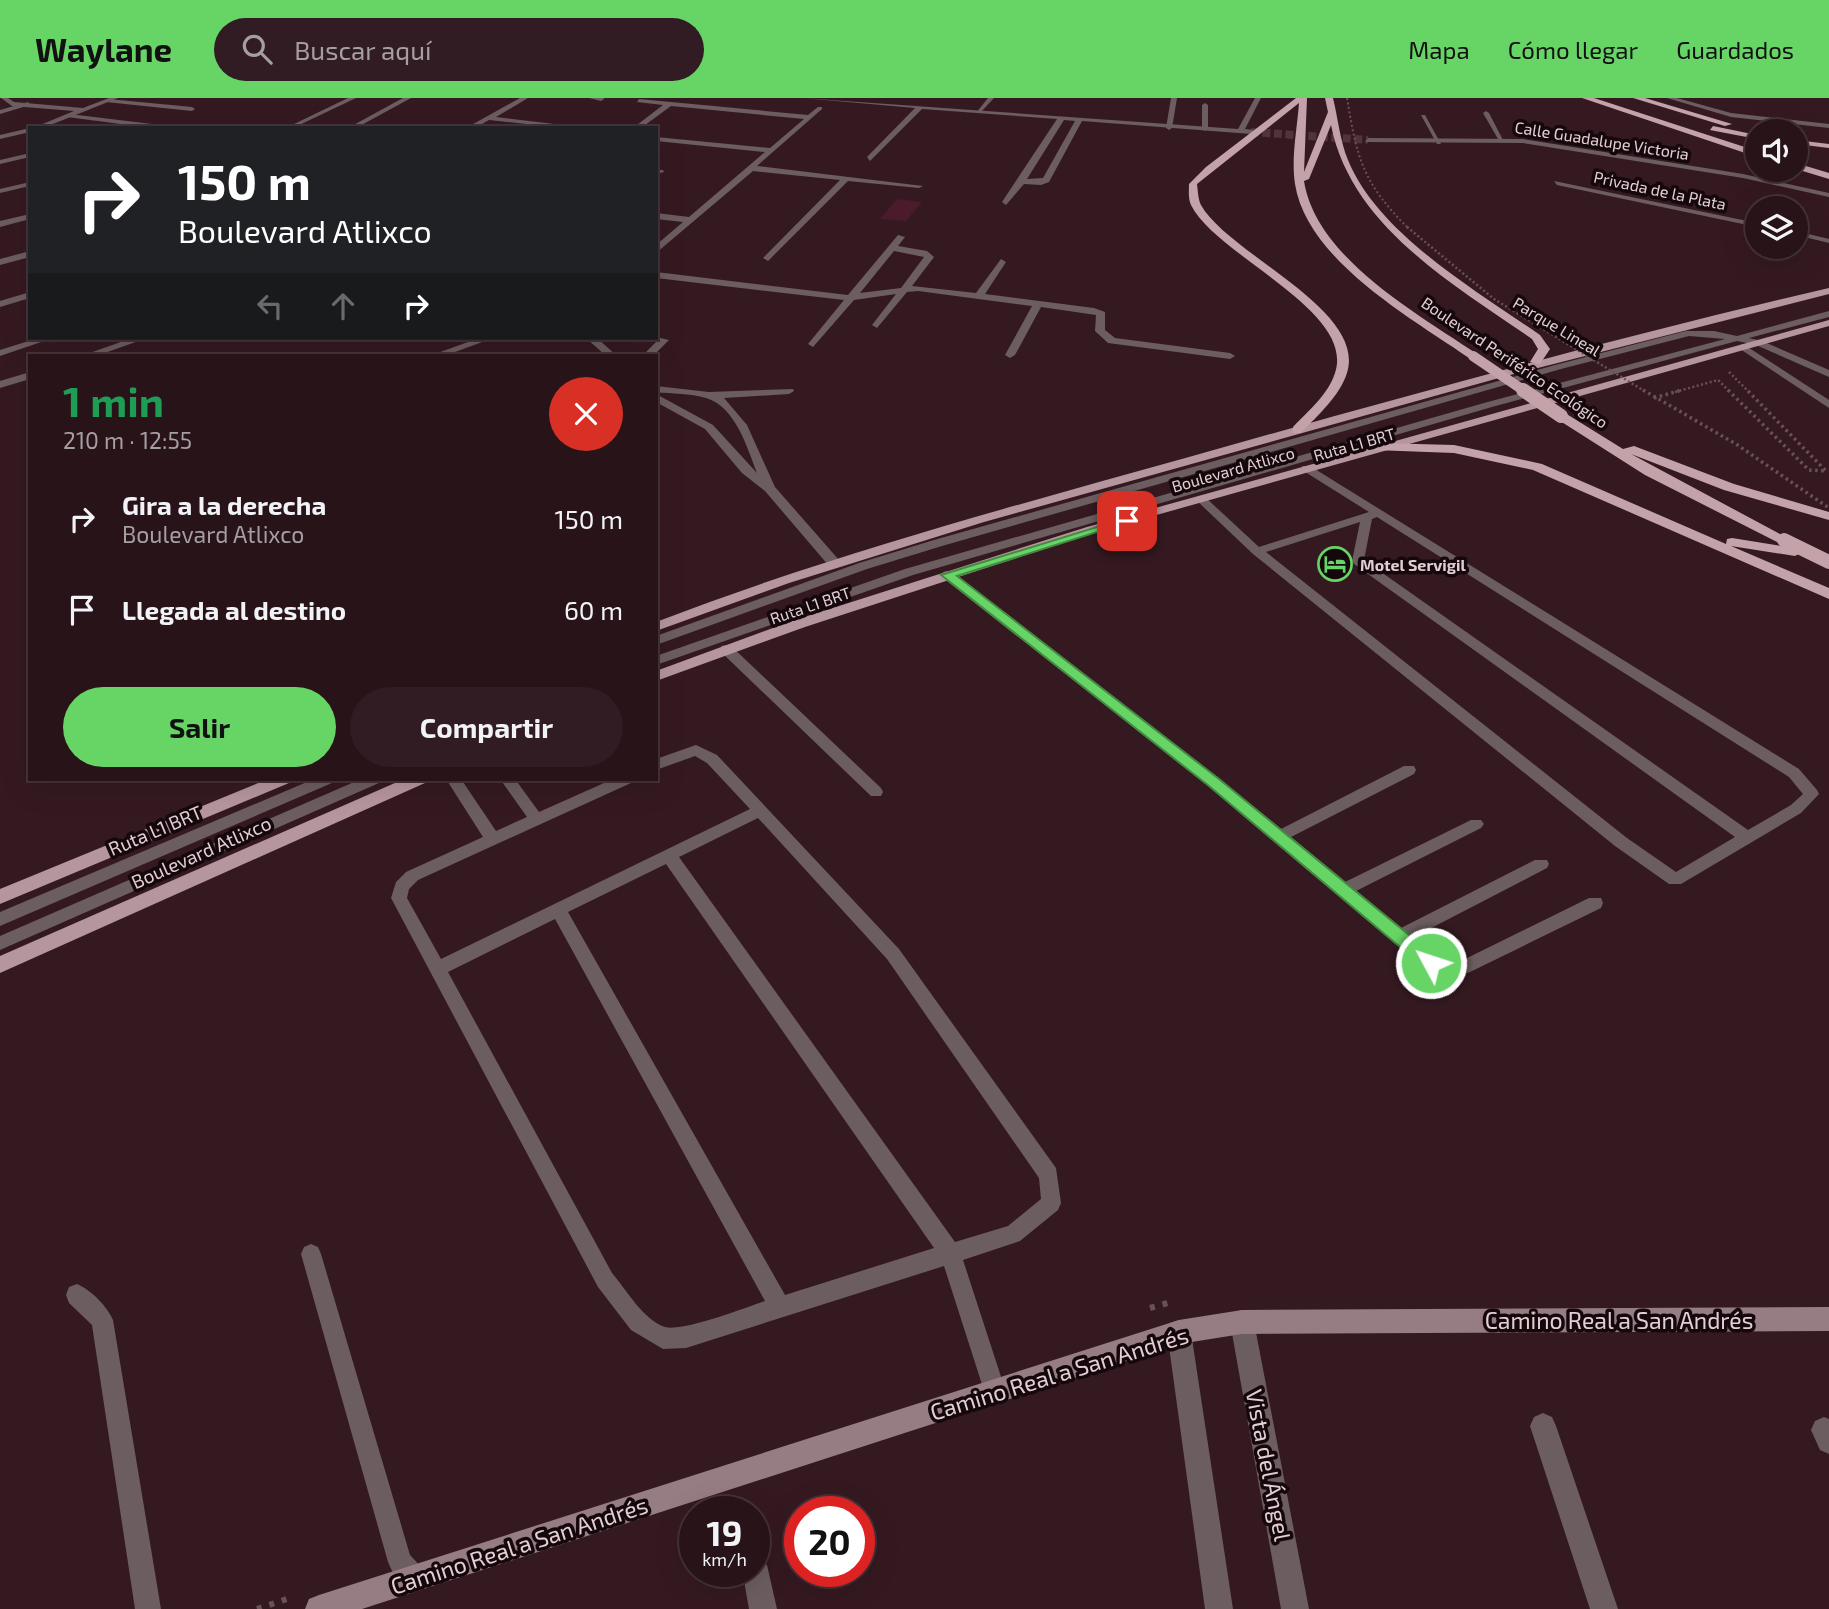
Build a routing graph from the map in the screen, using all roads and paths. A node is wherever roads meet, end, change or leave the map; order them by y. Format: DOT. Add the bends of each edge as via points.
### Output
graph roads {
  1 [pos="4,98"];
  2 [pos="47,98"];
  3 [pos="353,98"];
  4 [pos="408,98"];
  5 [pos="525,98"];
  6 [pos="592,98"];
  7 [pos="805,98"];
  8 [pos="944,98"];
  9 [pos="991,98"];
  10 [pos="1174,98"];
  11 [pos="1258,98"];
  12 [pos="1302,98"];
  13 [pos="1329,98"];
  14 [pos="1347,98"];
  15 [pos="1586,98"];
  16 [pos="1606,98"];
  17 [pos="1637,98"];
  18 [pos="1670,98"];
  19 [pos="112,99"];
  20 [pos="601,99"];
  21 [pos="639,101"];
  22 [pos="874,101"];
  23 [pos="28,104"];
  24 [pos="669,104"];
  25 [pos="1205,105"];
  26 [pos="920,107"];
  27 [pos="820,108"];
  28 [pos="934,108"];
  29 [pos="192,109"];
  30 [pos="3,110"];
  31 [pos="86,110"];
  32 [pos="978,112"];
  33 [pos="1332,112"];
  34 [pos="1486,113"];
  35 [pos="69,116"];
  36 [pos="1423,116"];
  37 [pos="810,117"];
  38 [pos="488,118"];
  39 [pos="1061,119"];
  40 [pos="1079,120"];
  41 [pos="42,126"];
  42 [pos="152,126"];
  43 [pos="293,126"];
  44 [pos="355,126"];
  45 [pos="473,126"];
  46 [pos="567,126"];
  47 [pos="639,126"];
  48 [pos="1745,127"];
  49 [pos="1829,127"];
  50 [pos="1169,128"];
  51 [pos="1205,129"];
  52 [pos="28,130"];
  53 [pos="1241,131"];
  54 [pos="1251,132"];
  55 [pos="18,133"];
  56 [pos="1745,134"];
  57 [pos="1808,137"];
  58 [pos="28,139"];
  59 [pos="658,139"];
  60 [pos="1501,139"];
  61 [pos="1829,139"];
  62 [pos="2,140"];
  63 [pos="1367,140"];
  64 [pos="1438,142"];
  65 [pos="1808,143"];
  66 [pos="1829,146"];
  67 [pos="28,147"];
  68 [pos="771,150"];
  69 [pos="1745,150"];
  70 [pos="0,153"];
  71 [pos="28,155"];
  72 [pos="870,159"];
  73 [pos="0,162"];
  74 [pos="751,168"];
  75 [pos="1808,170"];
  76 [pos="1829,176"];
  77 [pos="846,178"];
  78 [pos="1022,181"];
  79 [pos="1557,183"];
  80 [pos="28,184"];
  81 [pos="919,186"];
  82 [pos="1300,186"];
  83 [pos="0,191"];
  84 [pos="1829,195"];
  85 [pos="1006,202"];
  86 [pos="658,216"];
  87 [pos="28,217"];
  88 [pos="691,220"];
  89 [pos="1745,222"];
  90 [pos="0,224"];
  91 [pos="1808,236"];
  92 [pos="901,237"];
  93 [pos="1829,241"];
  94 [pos="658,248"];
  95 [pos="891,248"];
  96 [pos="28,255"];
  97 [pos="768,258"];
  98 [pos="0,262"];
  99 [pos="1001,262"];
  100 [pos="658,275"];
  101 [pos="904,290"];
  102 [pos="1829,291"];
  103 [pos="28,296"];
  104 [pos="979,296"];
  105 [pos="848,298"];
  106 [pos="0,304"];
  107 [pos="1038,304"];
  108 [pos="1829,314"];
  109 [pos="1829,323"];
  110 [pos="877,325"];
  111 [pos="1734,337"];
  112 [pos="42,340"];
  113 [pos="136,340"];
  114 [pos="482,340"];
  115 [pos="593,340"];
  116 [pos="664,340"];
  117 [pos="1759,343"];
  118 [pos="813,344"];
  119 [pos="1743,347"];
  120 [pos="0,353"];
  121 [pos="92,354"];
  122 [pos="440,354"];
  123 [pos="610,354"];
  124 [pos="649,354"];
  125 [pos="1010,355"];
  126 [pos="1230,356"];
  127 [pos="1705,358"];
  128 [pos="1536,362"];
  129 [pos="1829,374"];
  130 [pos="28,376"];
  131 [pos="0,385"];
  132 [pos="658,389"];
  133 [pos="789,391"];
  134 [pos="709,395"];
  135 [pos="658,398"];
  136 [pos="1654,398"];
  137 [pos="1829,405"];
  138 [pos="1297,430"];
  139 [pos="1588,433"];
  140 [pos="1379,446"];
  141 [pos="1306,468"];
  142 [pos="769,488"];
  143 [pos="1201,499"];
  144 [pos="1829,508"];
  145 [pos="1372,515"];
  146 [pos="1829,516"];
  147 [pos="1690,532"];
  148 [pos="1257,551"];
  149 [pos="1829,554"];
  150 [pos="1829,562"];
  151 [pos="834,563"];
  152 [pos="947,575"];
  153 [pos="1829,594"];
  154 [pos="658,626"];
  155 [pos="658,640"];
  156 [pos="726,649"];
  157 [pos="658,660"];
  158 [pos="658,675"];
  159 [pos="658,764"];
  160 [pos="1409,771"];
  161 [pos="278,781"];
  162 [pos="322,781"];
  163 [pos="369,781"];
  164 [pos="414,781"];
  165 [pos="454,781"];
  166 [pos="508,781"];
  167 [pos="622,781"];
  168 [pos="876,792"];
  169 [pos="759,811"];
  170 [pos="537,820"];
  171 [pos="1476,824"];
  172 [pos="1280,836"];
  173 [pos="1745,836"];
  174 [pos="493,839"];
  175 [pos="669,856"];
  176 [pos="1541,864"];
  177 [pos="1344,890"];
  178 [pos="0,897"];
  179 [pos="1595,903"];
  180 [pos="558,910"];
  181 [pos="0,919"];
  182 [pos="1399,936"];
  183 [pos="0,943"];
  184 [pos="0,965"];
  185 [pos="439,968"];
  186 [pos="950,1253"];
  187 [pos="311,1254"];
  188 [pos="77,1295"];
  189 [pos="780,1307"];
  190 [pos="1829,1319"];
  191 [pos="1242,1322"];
  192 [pos="1179,1332"];
  193 [pos="995,1392"];
  194 [pos="1543,1426"];
  195 [pos="414,1578"];
  196 [pos="759,1587"];
  197 [pos="148,1609"];
  198 [pos="318,1609"];
  199 [pos="763,1609"];
  200 [pos="1219,1609"];
  201 [pos="1295,1609"];
  202 [pos="1604,1609"];
  1 -- 23 [label="street" via="12,104"];
  2 -- 23 [label="street"];
  3 -- 43 [label="lane"];
  4 -- 44 [label="lane"];
  5 -- 38 [label="street"];
  6 -- 20 [label="street"];
  7 -- 22 [label="street"];
  8 -- 28 [label="street"];
  9 -- 32 [label="lane"];
  10 -- 50 [label="lane"];
  11 -- 53 [label="street"];
  12 -- 82 [label="highway, Boulevard Periférico Ecológico"];
  12 -- 138 [label="highway" via="1200,173 1191,192 1194,205 1212,226 1321,314 1340,340 1344,359 1339,377"];
  13 -- 33 [label="highway"];
  14 -- 136 [label="path, Parque Lineal, bridge" via="1360,164 1379,197 1427,246 1527,324"];
  15 -- 69 [label="highway"];
  16 -- 56 [label="highway"];
  17 -- 48 [label="highway"];
  18 -- 49 [label="lane" via="1731,116"];
  19 -- 29 [label="lane"];
  19 -- 31 [label="street"];
  21 -- 24 [label="street"];
  22 -- 26 [label="street"];
  23 -- 30 [label="lane"];
  23 -- 31 [label="street"];
  24 -- 37 [label="street"];
  24 -- 47 [label="street"];
  25 -- 51 [label="lane"];
  26 -- 28 [label="street"];
  26 -- 72 [label="street"];
  27 -- 37 [label="street"];
  28 -- 32 [label="street"];
  31 -- 35 [label="street"];
  32 -- 39 [label="street"];
  33 -- 82 [label="highway"];
  33 -- 128 [label="highway" via="1344,161 1371,203 1425,254 1536,337 1544,349"];
  34 -- 60 [label="lane"];
  35 -- 41 [label="street"];
  35 -- 42 [label="lane"];
  36 -- 64 [label="lane"];
  37 -- 68 [label="street"];
  38 -- 45 [label="street"];
  38 -- 46 [label="street"];
  39 -- 40 [label="street"];
  39 -- 78 [label="street"];
  40 -- 50 [label="street"];
  40 -- 78 [label="street" via="1046,180"];
  50 -- 51 [label="street"];
  51 -- 53 [label="street"];
  52 -- 55 [label="street"];
  53 -- 54 [label="street"];
  55 -- 58 [label="street"];
  55 -- 62 [label="street"];
  57 -- 61 [label="highway"];
  59 -- 68 [label="street"];
  60 -- 64 [label="street, Calle Guadalupe Victoria"];
  60 -- 84 [label="street, Calle Guadalupe Victoria" via="1744,176"];
  63 -- 64 [label="street, Calle Guadalupe Victoria"];
  65 -- 66 [label="highway"];
  67 -- 70 [label="street"];
  68 -- 74 [label="street"];
  71 -- 73 [label="street"];
  74 -- 77 [label="street"];
  74 -- 88 [label="street"];
  75 -- 76 [label="highway"];
  77 -- 81 [label="street"];
  77 -- 97 [label="street"];
  78 -- 85 [label="street"];
  79 -- 89 [label="lane, Privada de la Plata"];
  80 -- 83 [label="street"];
  82 -- 139 [label="highway, Boulevard Periférico Ecológico, bridge" via="1317,227 1343,260 1382,292"];
  86 -- 88 [label="street"];
  87 -- 90 [label="street"];
  88 -- 94 [label="street"];
  91 -- 93 [label="lane"];
  92 -- 95 [label="street"];
  95 -- 101 [label="street" via="929,254"];
  95 -- 105 [label="street"];
  96 -- 98 [label="street"];
  99 -- 104 [label="street"];
  100 -- 105 [label="street"];
  101 -- 104 [label="street"];
  101 -- 105 [label="street"];
  101 -- 110 [label="street"];
  102 -- 128 [label="main road, Boulevard Atlixco"];
  103 -- 106 [label="street"];
  104 -- 107 [label="street"];
  105 -- 118 [label="street"];
  107 -- 125 [label="street"];
  107 -- 126 [label="street" via="1101,314 1100,331 1112,341"];
  108 -- 111 [label="lane, Ruta L1 BRT"];
  109 -- 117 [label="main road, Boulevard Atlixco"];
  111 -- 117 [label="lane, Ruta L1 BRT"];
  111 -- 155 [label="lane, Ruta L1 BRT" via="1689,333 1558,367 938,543"];
  111 -- 157 [label="lane, Ruta L1 BRT" via="909,572"];
  112 -- 120 [label="street"];
  113 -- 121 [label="street"];
  114 -- 122 [label="street"];
  115 -- 123 [label="street"];
  116 -- 124 [label="street"];
  117 -- 119 [label="main road, Boulevard Atlixco"];
  117 -- 129 [label="lane, Ruta L1 BRT"];
  119 -- 127 [label="main road, Boulevard Atlixco"];
  119 -- 137 [label="lane"];
  127 -- 136 [label="path" via="1725,368 1826,471 1809,470 1718,380"];
  127 -- 140 [label="main road, Boulevard Atlixco"];
  128 -- 138 [label="main road, Boulevard Atlixco"];
  130 -- 131 [label="street"];
  132 -- 134 [label="street"];
  133 -- 134 [label="street"];
  134 -- 142 [label="street" via="731,409"];
  135 -- 142 [label="street" via="709,427 746,470"];
  136 -- 144 [label="path, Parque Lineal, bridge" via="1777,468"];
  138 -- 151 [label="main road, Boulevard Atlixco"];
  139 -- 146 [label="highway" via="1729,487"];
  139 -- 150 [label="highway, Boulevard Periférico Ecológico, bridge" via="1670,483"];
  140 -- 141 [label="main road, Boulevard Atlixco"];
  140 -- 147 [label="highway" via="1454,449 1516,461"];
  141 -- 143 [label="main road, Boulevard Atlixco"];
  141 -- 145 [label="lane"];
  142 -- 151 [label="street"];
  143 -- 148 [label="lane"];
  143 -- 152 [label="main road, Boulevard Atlixco"];
  145 -- 148 [label="lane"];
  145 -- 173 [label="lane" via="1358,561"];
  145 -- 173 [label="lane" via="1794,773 1812,794"];
  147 -- 149 [label="highway" via="1745,545"];
  147 -- 153 [label="highway"];
  148 -- 173 [label="lane" via="1621,842 1675,880"];
  151 -- 154 [label="main road, Boulevard Atlixco"];
  152 -- 156 [label="main road, Boulevard Atlixco"];
  152 -- 172 [label="lane"];
  156 -- 158 [label="main road, Boulevard Atlixco"];
  156 -- 168 [label="lane"];
  159 -- 169 [label="lane" via="696,750 712,759"];
  160 -- 172 [label="lane"];
  161 -- 178 [label="main road, Boulevard Atlixco"];
  162 -- 181 [label="lane, Ruta L1 BRT"];
  163 -- 183 [label="lane"];
  164 -- 184 [label="main road, Boulevard Atlixco"];
  165 -- 174 [label="lane"];
  166 -- 170 [label="lane"];
  167 -- 170 [label="lane"];
  169 -- 175 [label="lane"];
  169 -- 186 [label="lane" via="893,954 1049,1175 1051,1203 1032,1221 1013,1234"];
  170 -- 174 [label="lane"];
  171 -- 177 [label="lane"];
  172 -- 177 [label="lane"];
  174 -- 185 [label="lane" via="412,876 402,886 399,898"];
  175 -- 180 [label="lane"];
  175 -- 186 [label="lane"];
  176 -- 182 [label="lane"];
  177 -- 182 [label="lane"];
  179 -- 182 [label="lane" via="1464,967 1431,963"];
  180 -- 185 [label="lane"];
  180 -- 189 [label="lane"];
  185 -- 189 [label="lane" via="605,1280 639,1322 663,1338 686,1336"];
  186 -- 189 [label="lane"];
  186 -- 193 [label="lane"];
  187 -- 195 [label="lane" via="400,1562"];
  188 -- 197 [label="lane" via="102,1320"];
  190 -- 191 [label="main road, Camino Real a San Andrés"];
  191 -- 192 [label="main road, Camino Real a San Andrés"];
  191 -- 201 [label="street, Vista del Ángel"];
  192 -- 193 [label="main road, Camino Real a San Andrés"];
  192 -- 200 [label="street"];
  193 -- 195 [label="main road, Camino Real a San Andrés"];
  194 -- 202 [label="street"];
  195 -- 198 [label="main road, Camino Real a San Andrés"];
  196 -- 199 [label="street"];
}
